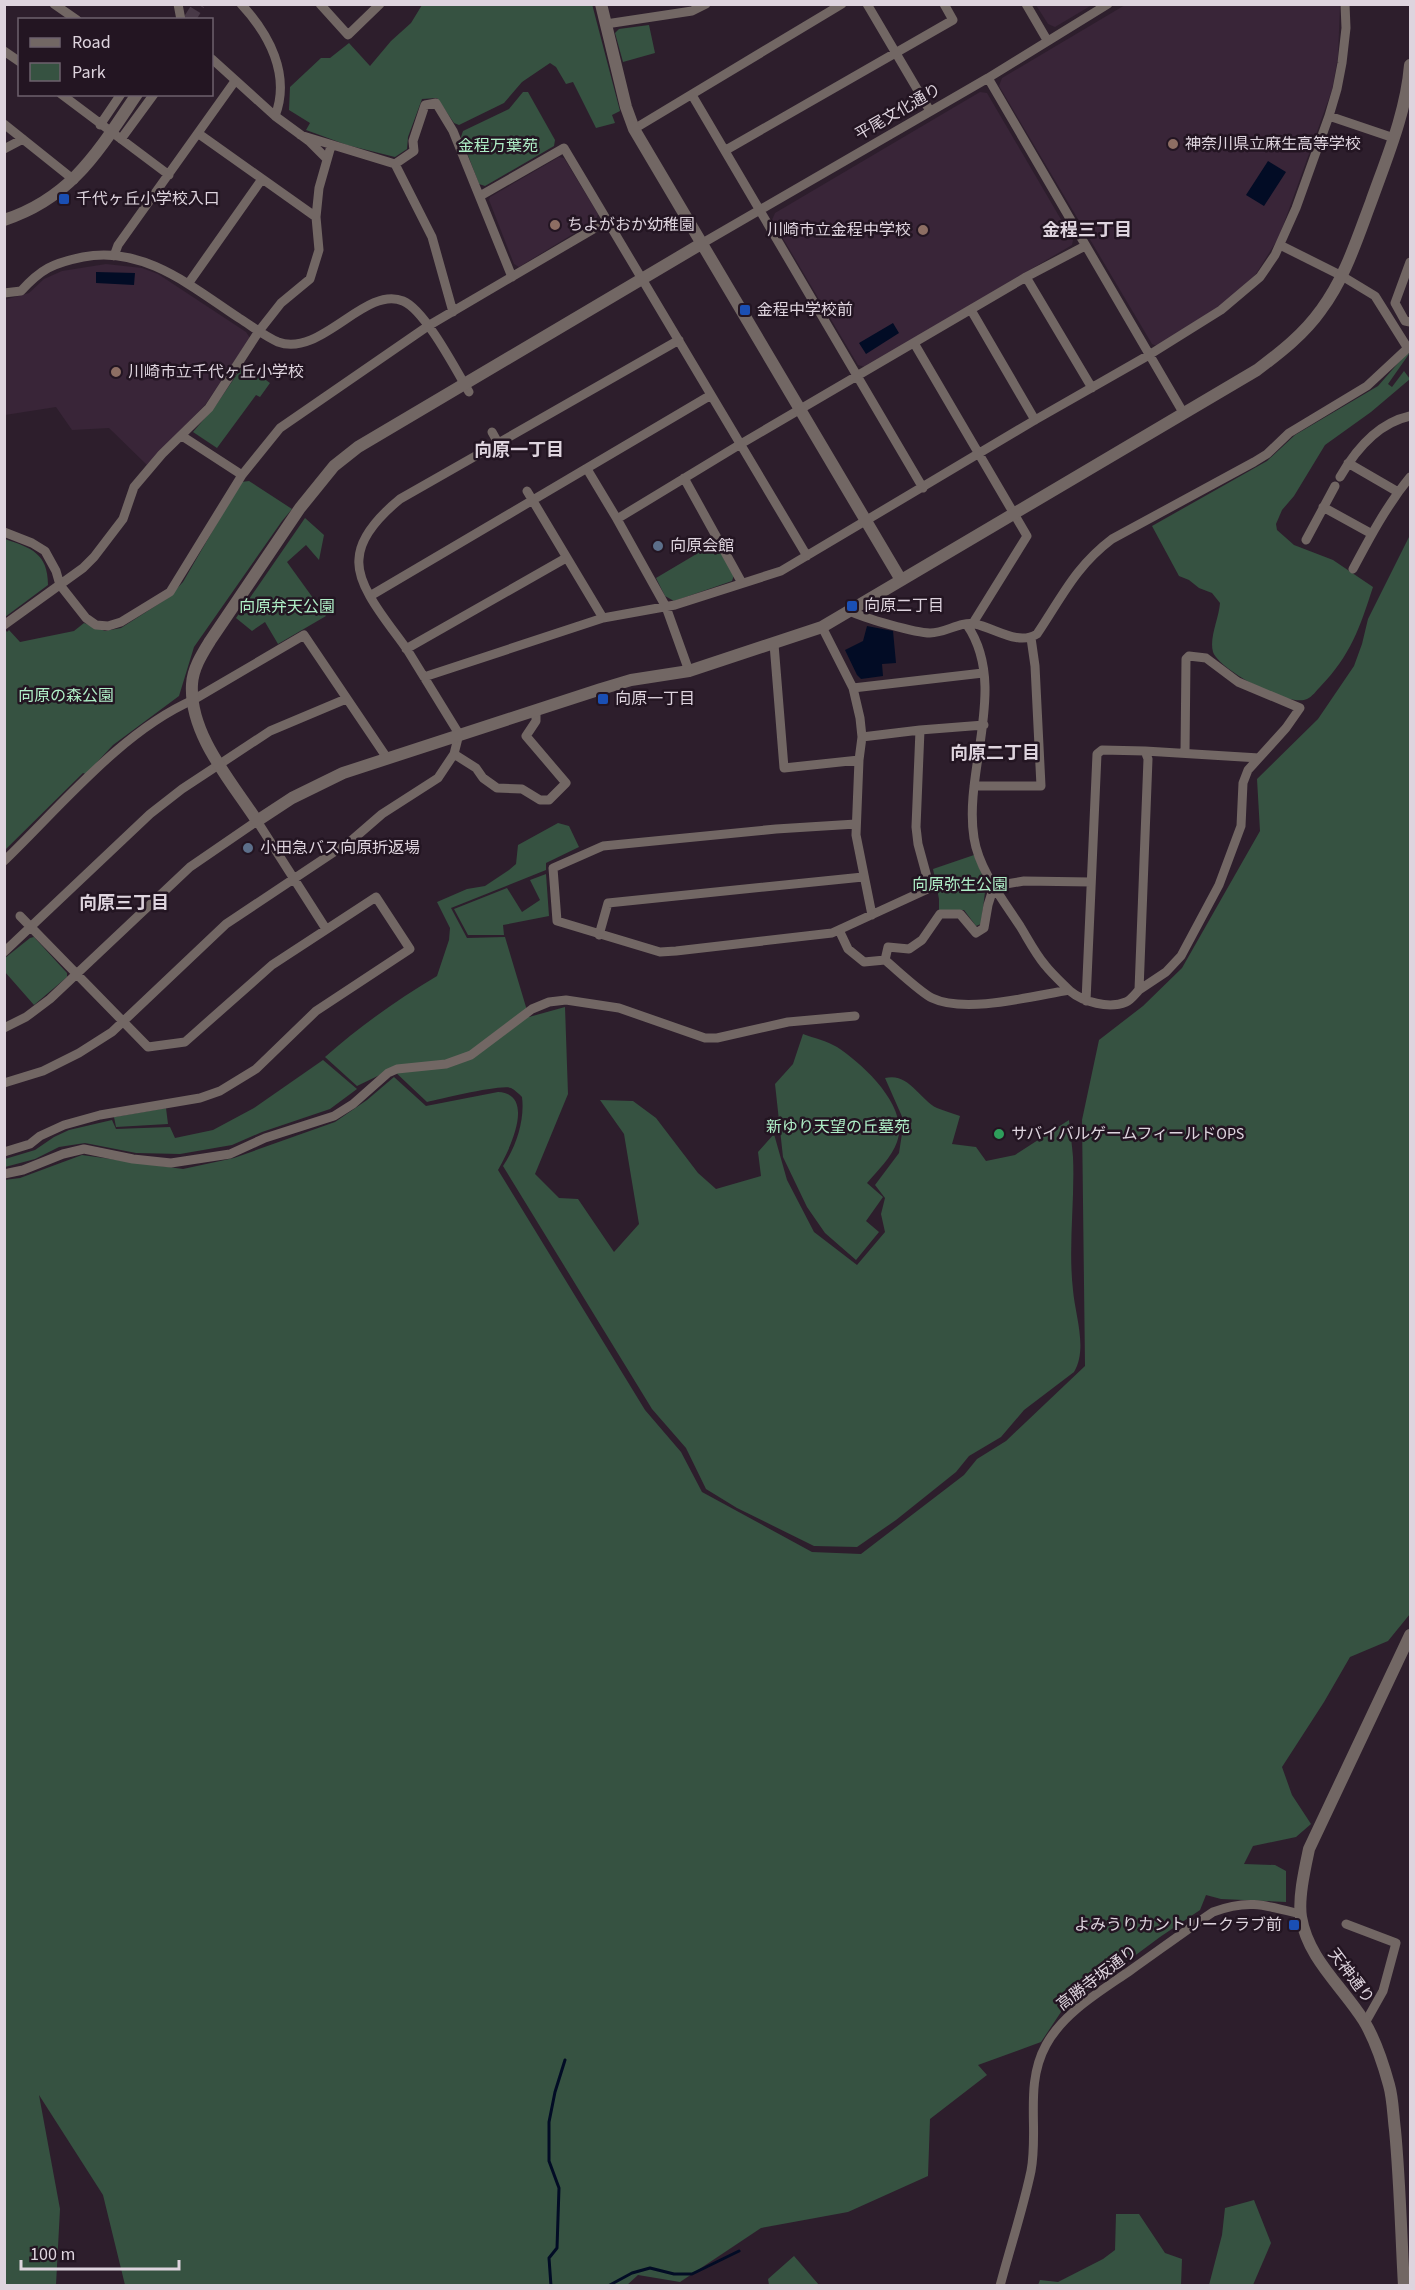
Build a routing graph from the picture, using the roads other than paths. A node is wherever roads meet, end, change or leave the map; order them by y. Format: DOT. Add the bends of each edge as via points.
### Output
graph roads {
  1 [pos="54,4"];
  2 [pos="171,4"];
  3 [pos="241,4"];
  4 [pos="320,4"];
  5 [pos="380,4"];
  6 [pos="601,4"];
  7 [pos="706,4"];
  8 [pos="843,4"];
  9 [pos="867,4"];
  10 [pos="944,4"];
  11 [pos="1026,4"];
  12 [pos="1108,4"];
  13 [pos="1345,4"];
  14 [pos="829,8"];
  15 [pos="180,12"];
  16 [pos="75,18"];
  17 [pos="606,24"];
  18 [pos="1047,40"];
  19 [pos="4,51"];
  20 [pos="895,51"];
  21 [pos="213,59"];
  22 [pos="18,61"];
  23 [pos="1410,65"];
  24 [pos="988,78"];
  25 [pos="236,81"];
  26 [pos="692,94"];
  27 [pos="64,96"];
  28 [pos="119,96"];
  29 [pos="136,96"];
  30 [pos="152,96"];
  31 [pos="930,111"];
  32 [pos="275,116"];
  33 [pos="1329,116"];
  34 [pos="4,124"];
  35 [pos="100,125"];
  36 [pos="634,129"];
  37 [pos="198,134"];
  38 [pos="300,135"];
  39 [pos="116,136"];
  40 [pos="1394,138"];
  41 [pos="23,139"];
  42 [pos="331,146"];
  43 [pos="4,149"];
  44 [pos="726,150"];
  45 [pos="327,159"];
  46 [pos="395,164"];
  47 [pos="169,176"];
  48 [pos="262,179"];
  49 [pos="74,180"];
  50 [pos="480,196"];
  51 [pos="761,209"];
  52 [pos="316,217"];
  53 [pos="4,220"];
  54 [pos="607,221"];
  55 [pos="701,244"];
  56 [pos="1280,245"];
  57 [pos="1085,246"];
  58 [pos="114,256"];
  59 [pos="1410,262"];
  60 [pos="1342,276"];
  61 [pos="512,277"];
  62 [pos="1026,277"];
  63 [pos="644,280"];
  64 [pos="188,284"];
  65 [pos="4,293"];
  66 [pos="970,310"];
  67 [pos="453,312"];
  68 [pos="1410,322"];
  69 [pos="428,326"];
  70 [pos="259,331"];
  71 [pos="679,340"];
  72 [pos="914,343"];
  73 [pos="1409,347"];
  74 [pos="1149,355"];
  75 [pos="858,376"];
  76 [pos="467,388"];
  77 [pos="1092,388"];
  78 [pos="711,395"];
  79 [pos="799,410"];
  80 [pos="1184,414"];
  81 [pos="1410,416"];
  82 [pos="1035,420"];
  83 [pos="492,432"];
  84 [pos="182,435"];
  85 [pos="740,445"];
  86 [pos="500,447"];
  87 [pos="979,455"];
  88 [pos="1348,463"];
  89 [pos="586,469"];
  90 [pos="242,475"];
  91 [pos="1410,477"];
  92 [pos="684,478"];
  93 [pos="923,488"];
  94 [pos="527,491"];
  95 [pos="1398,492"];
  96 [pos="534,501"];
  97 [pos="1323,507"];
  98 [pos="1015,513"];
  99 [pos="617,519"];
  100 [pos="866,522"];
  101 [pos="4,532"];
  102 [pos="1372,534"];
  103 [pos="1306,540"];
  104 [pos="807,556"];
  105 [pos="566,558"];
  106 [pos="1353,569"];
  107 [pos="901,580"];
  108 [pos="742,583"];
  109 [pos="60,585"];
  110 [pos="370,596"];
  111 [pos="666,607"];
  112 [pos="850,611"];
  113 [pos="603,618"];
  114 [pos="970,624"];
  115 [pos="4,625"];
  116 [pos="822,627"];
  117 [pos="1031,638"];
  118 [pos="774,644"];
  119 [pos="406,649"];
  120 [pos="689,671"];
  121 [pos="983,673"];
  122 [pos="424,677"];
  123 [pos="853,688"];
  124 [pos="346,699"];
  125 [pos="193,700"];
  126 [pos="536,711"];
  127 [pos="984,725"];
  128 [pos="920,730"];
  129 [pos="459,734"];
  130 [pos="862,737"];
  131 [pos="1145,751"];
  132 [pos="1185,753"];
  133 [pos="454,754"];
  134 [pos="387,758"];
  135 [pos="1259,758"];
  136 [pos="859,760"];
  137 [pos="220,764"];
  138 [pos="974,786"];
  139 [pos="257,821"];
  140 [pos="856,824"];
  141 [pos="4,861"];
  142 [pos="863,877"];
  143 [pos="294,878"];
  144 [pos="1091,882"];
  145 [pos="994,886"];
  146 [pos="872,915"];
  147 [pos="20,916"];
  148 [pos="32,928"];
  149 [pos="326,929"];
  150 [pos="839,930"];
  151 [pos="599,935"];
  152 [pos="4,952"];
  153 [pos="885,960"];
  154 [pos="77,976"];
  155 [pos="1069,990"];
  156 [pos="1139,990"];
  157 [pos="1086,1000"];
  158 [pos="855,1016"];
  159 [pos="122,1022"];
  160 [pos="4,1028"];
  161 [pos="4,1083"];
  162 [pos="4,1152"];
  163 [pos="4,1174"];
  164 [pos="1410,1635"];
  165 [pos="1300,1914"];
  166 [pos="1346,1924"];
  167 [pos="1365,2022"];
  168 [pos="1000,2286"];
  169 [pos="1404,2286"];
  1 -- 16 [label="street"];
  2 -- 15 [label="street"];
  3 -- 32 [label="street" via="266,34 277,60 281,102"];
  4 -- 5 [label="street" via="348,35"];
  6 -- 17 [label="street"];
  7 -- 17 [label="street" via="692,11"];
  8 -- 14 [label="street"];
  9 -- 20 [label="street"];
  10 -- 20 [label="street" via="953,20"];
  11 -- 18 [label="street"];
  12 -- 18 [label="street, 平尾文化通り"];
  13 -- 33 [label="street" via="1342,63"];
  14 -- 26 [label="street"];
  17 -- 36 [label="street"];
  18 -- 24 [label="street, 平尾文化通り"];
  19 -- 22 [label="street"];
  20 -- 31 [label="street"];
  20 -- 44 [label="street"];
  21 -- 25 [label="street"];
  23 -- 40 [label="street"];
  24 -- 31 [label="street, 平尾文化通り"];
  24 -- 57 [label="street"];
  25 -- 32 [label="street"];
  25 -- 37 [label="street"];
  26 -- 36 [label="street"];
  26 -- 44 [label="street"];
  27 -- 35 [label="street"];
  28 -- 35 [label="street"];
  29 -- 39 [label="street"];
  30 -- 39 [label="street"];
  31 -- 51 [label="street, 平尾文化通り"];
  32 -- 38 [label="street"];
  33 -- 40 [label="street"];
  33 -- 56 [label="street"];
  34 -- 41 [label="street"];
  35 -- 39 [label="street"];
  36 -- 55 [label="street"];
  37 -- 47 [label="street"];
  37 -- 48 [label="street"];
  38 -- 42 [label="street"];
  38 -- 45 [label="street"];
  39 -- 47 [label="street"];
  39 -- 49 [label="street"];
  40 -- 60 [label="street"];
  41 -- 43 [label="street"];
  41 -- 49 [label="street"];
  42 -- 45 [label="street"];
  42 -- 46 [label="street"];
  44 -- 51 [label="street"];
  45 -- 52 [label="street"];
  46 -- 50 [label="street" via="414,151 413,141 424,105 436,103 453,131"];
  46 -- 67 [label="street" via="432,237"];
  47 -- 58 [label="street"];
  48 -- 52 [label="street"];
  48 -- 64 [label="street"];
  49 -- 53 [label="street" via="46,202"];
  50 -- 54 [label="street" via="564,148"];
  50 -- 61 [label="street"];
  51 -- 55 [label="street, 平尾文化通り"];
  51 -- 75 [label="street"];
  52 -- 70 [label="street" via="319,250 309,279 281,303"];
  54 -- 61 [label="street"];
  54 -- 63 [label="street"];
  55 -- 63 [label="street"];
  55 -- 79 [label="street"];
  56 -- 60 [label="street"];
  56 -- 74 [label="street" via="1260,277 1243,293"];
  57 -- 62 [label="street"];
  57 -- 74 [label="street"];
  58 -- 64 [label="street" via="145,261"];
  58 -- 65 [label="street" via="55,263 21,291"];
  59 -- 68 [label="street" via="1395,303 1405,321"];
  60 -- 73 [label="street" via="1375,296"];
  60 -- 80 [label="street" via="1322,309 1284,350"];
  61 -- 67 [label="street"];
  62 -- 66 [label="street"];
  62 -- 77 [label="street"];
  63 -- 71 [label="street"];
  63 -- 76 [label="street"];
  64 -- 70 [label="street"];
  66 -- 72 [label="street"];
  66 -- 82 [label="street"];
  67 -- 69 [label="street"];
  69 -- 70 [label="street" via="416,309 390,298 358,311 304,343 279,342"];
  69 -- 76 [label="street"];
  69 -- 90 [label="street" via="280,428"];
  70 -- 84 [label="street" via="209,408"];
  71 -- 78 [label="street"];
  71 -- 86 [label="street"];
  72 -- 75 [label="street"];
  72 -- 87 [label="street"];
  73 -- 117 [label="street" via="1367,386 1289,433 1267,454 1112,539 1083,564"];
  74 -- 77 [label="street"];
  74 -- 80 [label="street"];
  75 -- 79 [label="street"];
  75 -- 93 [label="street"];
  76 -- 125 [label="street" via="358,447 334,466 300,508 210,641 194,675"];
  77 -- 82 [label="street"];
  78 -- 85 [label="street"];
  78 -- 89 [label="street"];
  79 -- 85 [label="street"];
  79 -- 100 [label="street"];
  80 -- 98 [label="street"];
  81 -- 88 [label="street" via="1381,428"];
  82 -- 87 [label="street"];
  83 -- 86 [label="street"];
  84 -- 90 [label="street"];
  84 -- 109 [label="street" via="134,487 123,519 94,557"];
  85 -- 92 [label="street"];
  85 -- 104 [label="street"];
  86 -- 110 [label="street" via="400,499 383,513 358,557 359,571"];
  87 -- 93 [label="street"];
  87 -- 98 [label="street"];
  88 -- 95 [label="street"];
  88 -- 97 [label="street"];
  89 -- 96 [label="street"];
  89 -- 99 [label="street"];
  90 -- 109 [label="street" via="170,592 121,622 96,625"];
  91 -- 95 [label="street"];
  92 -- 99 [label="street"];
  92 -- 108 [label="street"];
  93 -- 100 [label="street"];
  94 -- 96 [label="street"];
  95 -- 102 [label="street"];
  96 -- 105 [label="street"];
  96 -- 110 [label="street"];
  97 -- 102 [label="street"];
  97 -- 103 [label="street"];
  98 -- 107 [label="street"];
  98 -- 114 [label="street" via="1027,536"];
  99 -- 111 [label="street"];
  100 -- 104 [label="street"];
  100 -- 107 [label="street"];
  101 -- 109 [label="street" via="45,551"];
  102 -- 106 [label="street"];
  104 -- 108 [label="street" via="781,571"];
  105 -- 113 [label="street"];
  105 -- 119 [label="street"];
  107 -- 112 [label="street"];
  108 -- 111 [label="street"];
  109 -- 115 [label="street"];
  110 -- 119 [label="street"];
  111 -- 113 [label="street"];
  111 -- 120 [label="street"];
  112 -- 114 [label="street" via="930,633"];
  112 -- 116 [label="street"];
  113 -- 122 [label="street"];
  114 -- 117 [label="street" via="1013,637"];
  114 -- 121 [label="street" via="979,645"];
  116 -- 118 [label="street"];
  116 -- 123 [label="street"];
  117 -- 138 [label="street" via="1041,786"];
  118 -- 120 [label="street"];
  118 -- 136 [label="street" via="784,768"];
  119 -- 122 [label="street"];
  120 -- 126 [label="street" via="632,680"];
  121 -- 123 [label="street"];
  121 -- 127 [label="street"];
  122 -- 129 [label="street"];
  123 -- 130 [label="street"];
  124 -- 125 [label="street" via="304,635"];
  124 -- 134 [label="street"];
  124 -- 137 [label="street" via="270,731"];
  125 -- 137 [label="street" via="207,745"];
  125 -- 141 [label="street" via="138,732"];
  126 -- 129 [label="street"];
  126 -- 133 [label="street" via="536,721 526,735 566,783 549,800 540,800 522,789 497,788"];
  127 -- 128 [label="street"];
  127 -- 138 [label="street"];
  128 -- 130 [label="street"];
  128 -- 146 [label="street" via="916,827 930,888"];
  129 -- 133 [label="street"];
  129 -- 134 [label="street"];
  130 -- 136 [label="street"];
  131 -- 132 [label="street"];
  131 -- 144 [label="street" via="1102,750 1097,754"];
  131 -- 156 [label="street" via="1148,759"];
  132 -- 135 [label="street"];
  132 -- 135 [label="street" via="1189,656 1206,658 1238,682 1299,708"];
  133 -- 143 [label="street" via="438,778"];
  134 -- 139 [label="street" via="314,786"];
  135 -- 156 [label="street" via="1243,783 1241,826 1219,885 1181,956"];
  136 -- 140 [label="street"];
  137 -- 139 [label="street"];
  137 -- 148 [label="street" via="150,814"];
  138 -- 145 [label="street" via="974,839"];
  139 -- 143 [label="street"];
  139 -- 154 [label="street" via="190,867"];
  140 -- 142 [label="street"];
  140 -- 151 [label="street" via="603,846 553,868 557,921"];
  142 -- 146 [label="street"];
  142 -- 151 [label="street" via="608,903"];
  143 -- 149 [label="street"];
  143 -- 159 [label="street" via="225,924"];
  144 -- 145 [label="street" via="1024,881"];
  144 -- 157 [label="street"];
  145 -- 153 [label="street" via="984,928 976,933 960,914 940,914 922,940 909,949 888,947"];
  145 -- 155 [label="street" via="1044,964"];
  146 -- 150 [label="street"];
  147 -- 148 [label="street"];
  148 -- 152 [label="street"];
  148 -- 154 [label="street"];
  149 -- 159 [label="street" via="272,965 185,1042 148,1047"];
  149 -- 162 [label="street" via="376,897 410,949 316,1011 256,1069 220,1091 64,1125 30,1144"];
  150 -- 151 [label="street" via="660,952"];
  150 -- 153 [label="street" via="849,949 864,962"];
  153 -- 155 [label="street" via="932,998 967,1005"];
  154 -- 159 [label="street"];
  154 -- 160 [label="street" via="26,1017"];
  155 -- 157 [label="street"];
  156 -- 157 [label="street" via="1127,1002"];
  158 -- 163 [label="street" via="788,1022 705,1038 619,1008 572,1000 549,1002 532,1009 471,1055 446,1064 388,1073 334,1116 265,1138 230,1154 171,1163 84,1149"];
  159 -- 161 [label="street" via="79,1053 43,1071"];
  164 -- 165 [label="street, 天神通り" via="1309,1849"];
  165 -- 167 [label="street, 天神通り" via="1316,1959"];
  165 -- 168 [label="street, 高勝寺坂通り" via="1258,1903 1232,1905 1213,1912 1066,2018 1046,2045 1035,2079 1031,2170"];
  166 -- 167 [label="street" via="1396,1943 1383,1991"];
  167 -- 169 [label="street, 天神通り" via="1390,2087"];
}
